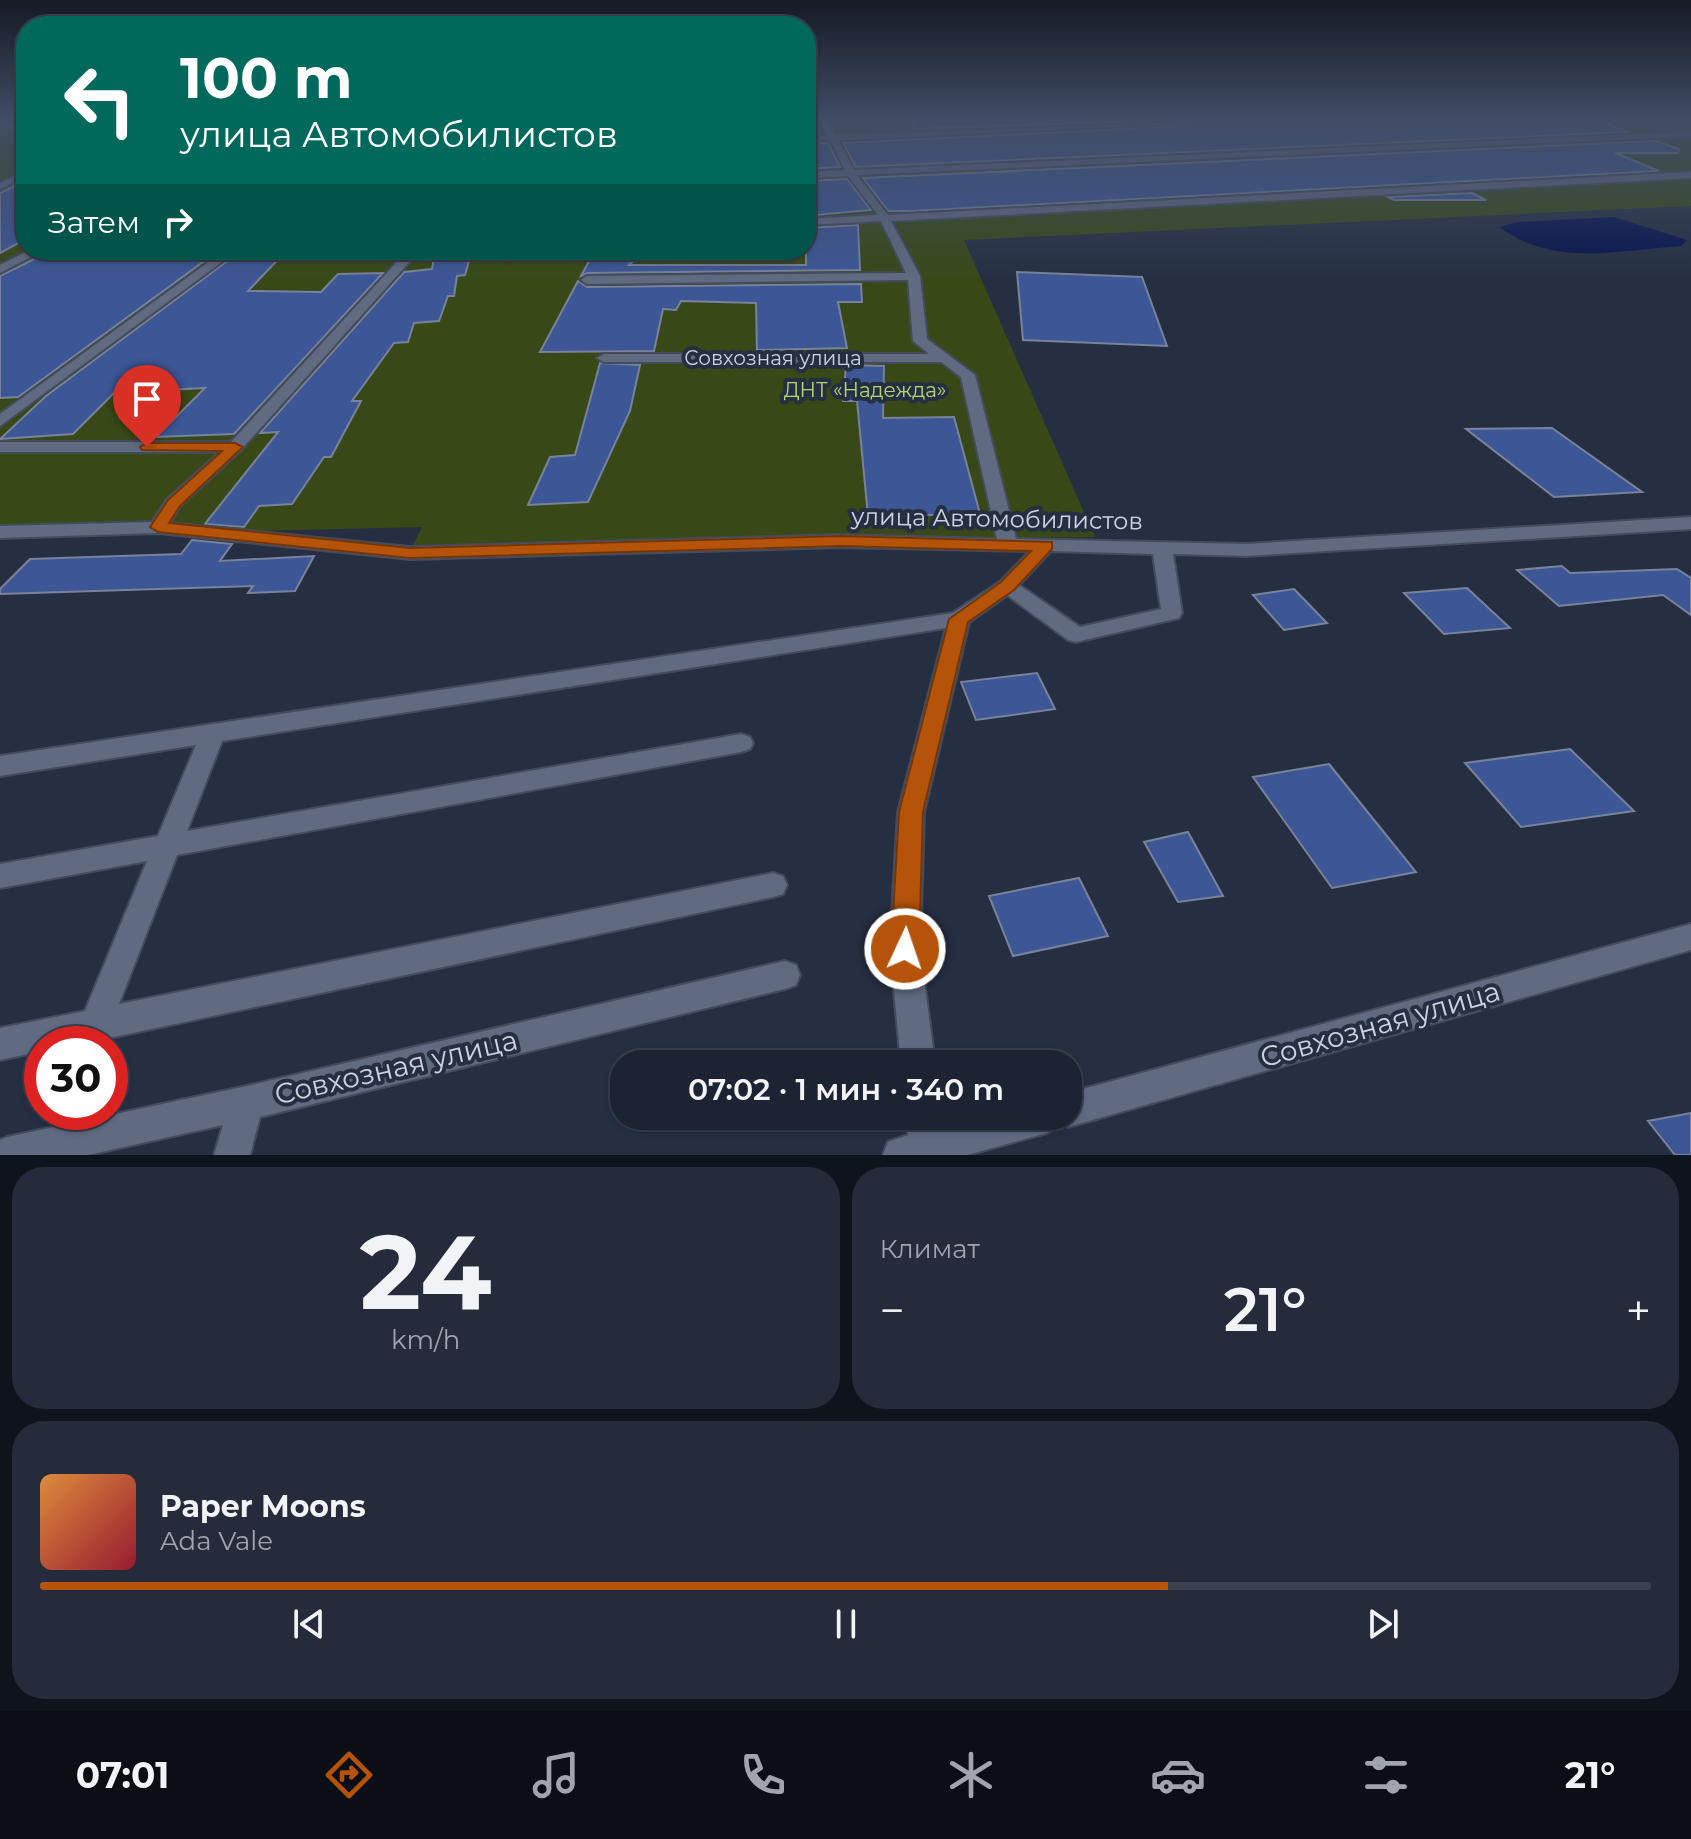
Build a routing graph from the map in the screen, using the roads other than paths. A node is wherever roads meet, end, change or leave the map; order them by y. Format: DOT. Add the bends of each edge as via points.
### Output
graph roads {
  1 [pos="851,173"];
  2 [pos="816,175"];
  3 [pos="1691,175"];
  4 [pos="885,218"];
  5 [pos="816,221"];
  6 [pos="19,260"];
  7 [pos="218,260"];
  8 [pos="405,260"];
  9 [pos="0,270"];
  10 [pos="914,276"];
  11 [pos="587,280"];
  12 [pos="604,358"];
  13 [pos="943,358"];
  14 [pos="0,421"];
  15 [pos="0,447"];
  16 [pos="235,447"];
  17 [pos="1691,523"];
  18 [pos="158,527"];
  19 [pos="0,532"];
  20 [pos="1008,545"];
  21 [pos="1046,546"];
  22 [pos="1162,548"];
  23 [pos="1007,586"];
  24 [pos="959,619"];
  25 [pos="213,733"];
  26 [pos="741,743"];
  27 [pos="0,766"];
  28 [pos="164,846"];
  29 [pos="0,876"];
  30 [pos="773,885"];
  31 [pos="1691,937"];
  32 [pos="785,975"];
  33 [pos="95,1025"];
  34 [pos="0,1044"];
  35 [pos="916,1050"];
  36 [pos="247,1103"];
  37 [pos="1082,1106"];
  38 [pos="984,1130"];
  39 [pos="920,1144"];
  40 [pos="7,1155"];
  41 [pos="232,1155"];
  1 -- 2 [label="street"];
  1 -- 4 [label="street"];
  3 -- 4 [label="street"];
  4 -- 5 [label="street"];
  4 -- 10 [label="street"];
  6 -- 9 [label="street"];
  7 -- 14 [label="street"];
  8 -- 16 [label="street"];
  10 -- 11 [label="street"];
  10 -- 13 [label="street" via="920,341"];
  12 -- 13 [label="street, Совхозная улица"];
  13 -- 20 [label="street" via="968,375"];
  15 -- 16 [label="street"];
  16 -- 18 [label="street" via="173,503"];
  17 -- 22 [label="street, улица Автомобилистов" via="1247,550"];
  18 -- 19 [label="street, улица Автомобилистов"];
  18 -- 20 [label="street, улица Автомобилистов" via="410,553 841,541"];
  20 -- 21 [label="street, улица Автомобилистов"];
  21 -- 22 [label="street, улица Автомобилистов"];
  21 -- 23 [label="street"];
  22 -- 23 [label="street" via="1172,613 1076,635"];
  23 -- 24 [label="street"];
  24 -- 25 [label="street"];
  24 -- 35 [label="street" via="911,812 905,949"];
  25 -- 27 [label="street"];
  25 -- 28 [label="street"];
  26 -- 28 [label="street"];
  28 -- 29 [label="street"];
  28 -- 33 [label="street"];
  30 -- 33 [label="street"];
  31 -- 37 [label="street, Совхозная улица"];
  32 -- 36 [label="street, Совхозная улица"];
  33 -- 34 [label="street"];
  36 -- 40 [label="street, Совхозная улица"];
  36 -- 41 [label="street"];
  38 -- 39 [label="street"];
}
